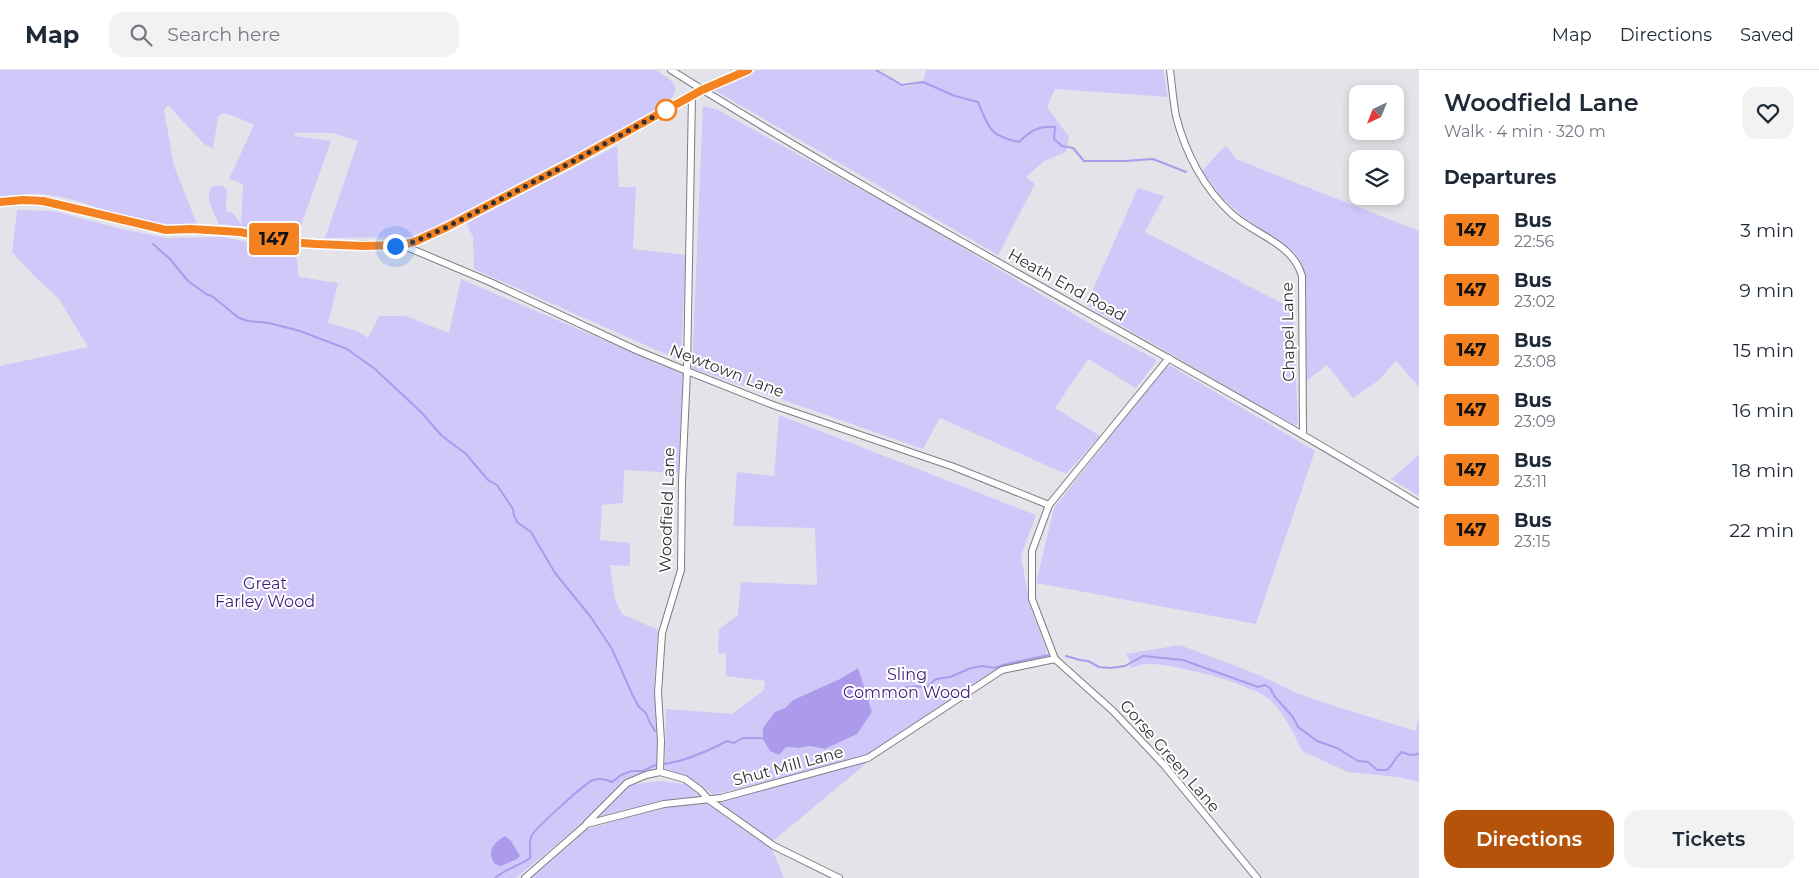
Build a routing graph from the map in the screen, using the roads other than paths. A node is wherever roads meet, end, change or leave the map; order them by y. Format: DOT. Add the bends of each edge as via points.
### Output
graph roads {
  1 [pos="670,70"];
  2 [pos="748,70"];
  3 [pos="1170,70"];
  4 [pos="702,90"];
  5 [pos="692,96"];
  6 [pos="0,202"];
  7 [pos="402,245"];
  8 [pos="1169,358"];
  9 [pos="687,371"];
  10 [pos="1303,434"];
  11 [pos="1419,504"];
  12 [pos="1049,505"];
  13 [pos="1054,659"];
  14 [pos="660,772"];
  15 [pos="710,800"];
  16 [pos="587,824"];
  17 [pos="525,878"];
  18 [pos="839,878"];
  19 [pos="1257,878"];
  1 -- 4 [label="street, Heath End Road"];
  2 -- 4 [label="street"];
  3 -- 10 [label="street, Chapel Lane" via="1176,116 1192,162 1232,214 1286,250 1302,276"];
  4 -- 5 [label="street"];
  4 -- 8 [label="street, Heath End Road"];
  5 -- 7 [label="street" via="447,227"];
  5 -- 9 [label="street, Woodfield Lane"];
  6 -- 7 [label="street" via="43,201 166,230 240,232 316,244"];
  7 -- 9 [label="street, Newtown Lane"];
  8 -- 10 [label="street, Heath End Road"];
  8 -- 12 [label="street"];
  9 -- 12 [label="street, Newtown Lane" via="773,405 954,467"];
  9 -- 14 [label="street, Woodfield Lane" via="681,570 662,633 658,693"];
  10 -- 11 [label="street, Heath End Road"];
  12 -- 13 [label="street" via="1032,551 1032,599"];
  13 -- 15 [label="street, Shut Mill Lane" via="1002,670 868,758"];
  13 -- 19 [label="street, Gorse Green Lane" via="1113,711 1164,765"];
  14 -- 15 [label="street" via="684,779"];
  14 -- 16 [label="street" via="627,783"];
  15 -- 16 [label="street, Shut Mill Lane" via="664,804"];
  15 -- 18 [label="street" via="774,846"];
  16 -- 17 [label="street, Shut Mill Lane"];
}
